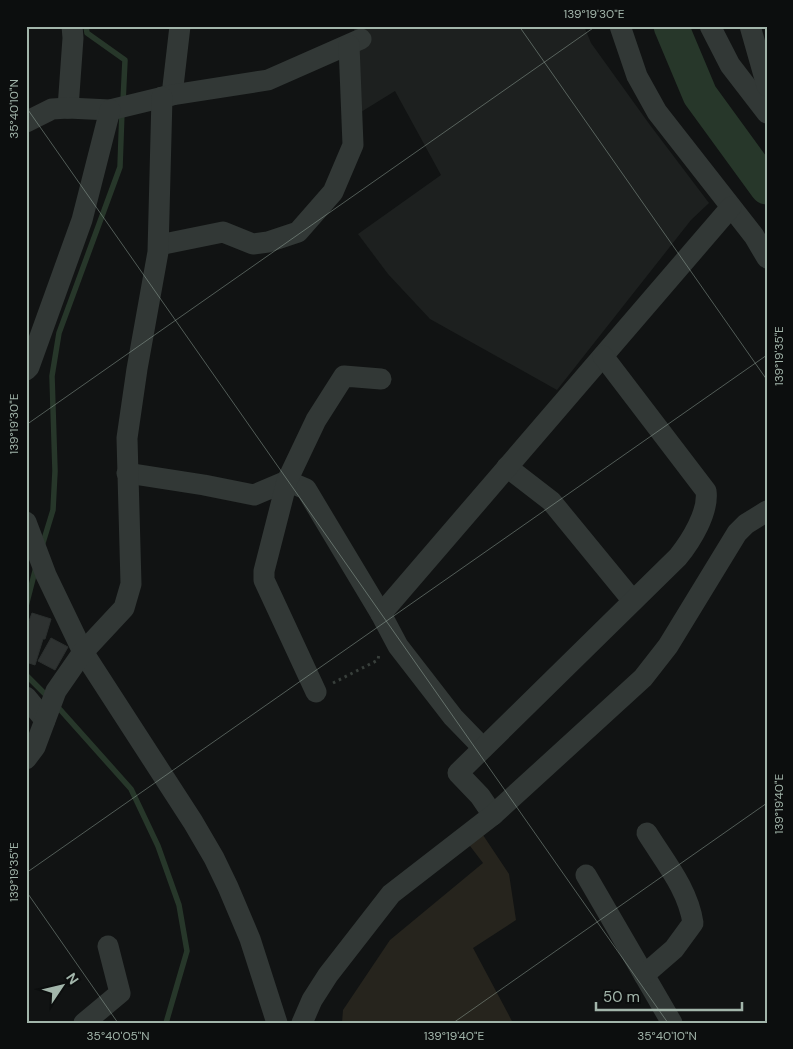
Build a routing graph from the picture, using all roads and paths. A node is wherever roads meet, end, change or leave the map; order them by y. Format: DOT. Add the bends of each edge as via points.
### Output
graph roads {
  1 [pos="72,26"];
  2 [pos="180,26"];
  3 [pos="620,26"];
  4 [pos="710,26"];
  5 [pos="750,26"];
  6 [pos="767,86"];
  7 [pos="167,96"];
  8 [pos="68,108"];
  9 [pos="119,108"];
  10 [pos="767,114"];
  11 [pos="26,122"];
  12 [pos="732,207"];
  13 [pos="159,245"];
  14 [pos="767,258"];
  15 [pos="603,356"];
  16 [pos="26,370"];
  17 [pos="381,379"];
  18 [pos="507,467"];
  19 [pos="127,473"];
  20 [pos="287,481"];
  21 [pos="767,511"];
  22 [pos="30,531"];
  23 [pos="633,601"];
  24 [pos="384,619"];
  25 [pos="83,652"];
  26 [pos="316,692"];
  27 [pos="26,697"];
  28 [pos="46,718"];
  29 [pos="484,748"];
  30 [pos="26,759"];
  31 [pos="493,815"];
  32 [pos="647,833"];
  33 [pos="586,875"];
  34 [pos="108,946"];
  35 [pos="644,975"];
  36 [pos="84,1023"];
  37 [pos="277,1023"];
  38 [pos="302,1023"];
  39 [pos="672,1023"];
  1 -- 8 [label="street"];
  2 -- 7 [label="street"];
  3 -- 12 [label="street" via="638,76 657,112"];
  4 -- 10 [label="street" via="730,65"];
  5 -- 6 [label="street"];
  7 -- 9 [label="street"];
  7 -- 13 [label="street"];
  7 -- 13 [label="street" via="268,80 355,42 353,145 333,192 298,232 253,244 222,232"];
  8 -- 9 [label="street"];
  8 -- 11 [label="street" via="52,109"];
  9 -- 16 [label="street" via="82,220"];
  12 -- 14 [label="street"];
  12 -- 15 [label="street"];
  13 -- 19 [label="street" via="126,438"];
  15 -- 18 [label="street"];
  15 -- 23 [label="street" via="706,491 707,500 689,544"];
  17 -- 20 [label="street" via="344,376 316,420"];
  18 -- 23 [label="street" via="551,501"];
  18 -- 24 [label="street"];
  19 -- 20 [label="street" via="254,495"];
  19 -- 25 [label="street" via="131,584 124,608"];
  20 -- 24 [label="street" via="306,489"];
  20 -- 26 [label="street" via="264,580"];
  21 -- 31 [label="street" via="737,533 668,646 643,678"];
  22 -- 25 [label="street"];
  23 -- 29 [label="street"];
  24 -- 26 [label="path" via="378,660"];
  24 -- 29 [label="street" via="398,646 453,718"];
  25 -- 28 [label="street" via="56,692"];
  25 -- 37 [label="street" via="214,858 244,924"];
  27 -- 28 [label="street"];
  28 -- 30 [label="street" via="35,747"];
  29 -- 31 [label="street" via="458,773"];
  31 -- 38 [label="street" via="391,894 328,974"];
  32 -- 35 [label="street" via="684,892 693,923 674,949"];
  33 -- 35 [label="street"];
  34 -- 36 [label="street" via="120,993"];
  35 -- 39 [label="street"];
}
